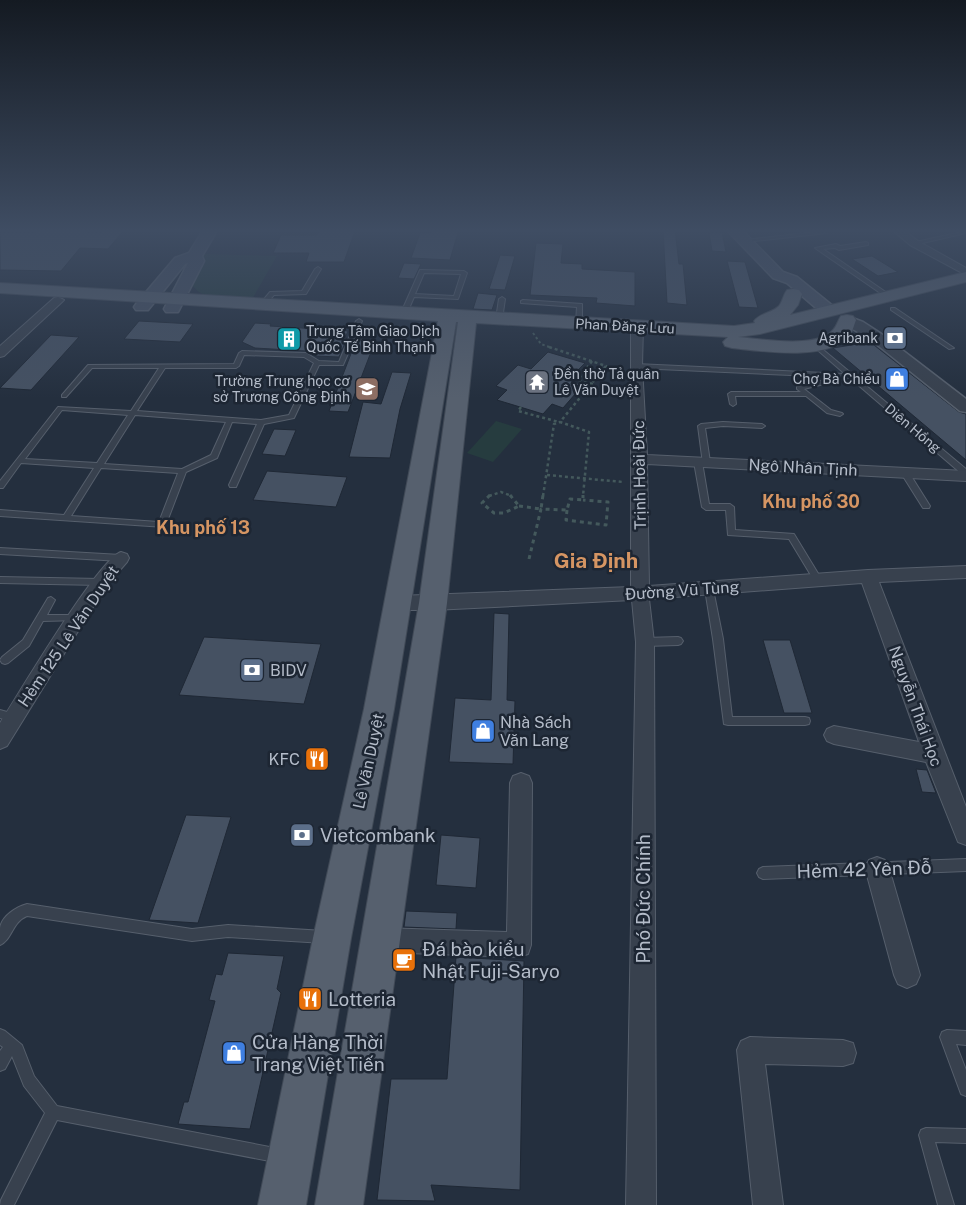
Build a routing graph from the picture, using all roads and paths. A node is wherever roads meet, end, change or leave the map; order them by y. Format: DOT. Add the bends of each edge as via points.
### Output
graph roads {
  1 [pos="160,285"];
  2 [pos="185,285"];
  3 [pos="309,285"];
  4 [pos="416,285"];
  5 [pos="460,285"];
  6 [pos="784,285"];
  7 [pos="797,285"];
  8 [pos="868,285"];
  9 [pos="941,285"];
  10 [pos="966,290"];
  11 [pos="7,293"];
  12 [pos="792,294"];
  13 [pos="412,295"];
  14 [pos="502,299"];
  15 [pos="58,300"];
  16 [pos="146,302"];
  17 [pos="523,302"];
  18 [pos="890,302"];
  19 [pos="175,304"];
  20 [pos="263,304"];
  21 [pos="404,314"];
  22 [pos="830,317"];
  23 [pos="498,319"];
  24 [pos="359,321"];
  25 [pos="457,323"];
  26 [pos="579,323"];
  27 [pos="637,332"];
  28 [pos="533,333"];
  29 [pos="734,337"];
  30 [pos="815,345"];
  31 [pos="951,348"];
  32 [pos="0,353"];
  33 [pos="592,361"];
  34 [pos="317,363"];
  35 [pos="163,366"];
  36 [pos="636,366"];
  37 [pos="852,376"];
  38 [pos="593,384"];
  39 [pos="808,394"];
  40 [pos="64,396"];
  41 [pos="733,404"];
  42 [pos="965,405"];
  43 [pos="521,407"];
  44 [pos="131,413"];
  45 [pos="840,414"];
  46 [pos="230,420"];
  47 [pos="261,422"];
  48 [pos="560,422"];
  49 [pos="762,426"];
  50 [pos="640,459"];
  51 [pos="20,461"];
  52 [pos="702,462"];
  53 [pos="97,466"];
  54 [pos="183,471"];
  55 [pos="905,473"];
  56 [pos="966,474"];
  57 [pos="546,475"];
  58 [pos="585,479"];
  59 [pos="623,482"];
  60 [pos="233,485"];
  61 [pos="0,486"];
  62 [pos="419,491"];
  63 [pos="447,492"];
  64 [pos="583,500"];
  65 [pos="519,506"];
  66 [pos="926,506"];
  67 [pos="541,509"];
  68 [pos="567,510"];
  69 [pos="0,514"];
  70 [pos="66,518"];
  71 [pos="0,551"];
  72 [pos="121,558"];
  73 [pos="529,559"];
  74 [pos="966,572"];
  75 [pos="868,576"];
  76 [pos="0,580"];
  77 [pos="818,580"];
  78 [pos="100,582"];
  79 [pos="708,590"];
  80 [pos="640,593"];
  81 [pos="51,600"];
  82 [pos="397,603"];
  83 [pos="433,604"];
  84 [pos="42,618"];
  85 [pos="77,618"];
  86 [pos="678,641"];
  87 [pos="645,642"];
  88 [pos="4,660"];
  89 [pos="7,716"];
  90 [pos="805,722"];
  91 [pos="834,735"];
  92 [pos="0,740"];
  93 [pos="933,754"];
  94 [pos="521,783"];
  95 [pos="966,834"];
  96 [pos="966,865"];
  97 [pos="876,868"];
  98 [pos="763,873"];
  99 [pos="332,938"];
  100 [pos="0,939"];
  101 [pos="380,940"];
  102 [pos="907,975"];
  103 [pos="966,1038"];
  104 [pos="5,1040"];
  105 [pos="843,1053"];
  106 [pos="0,1064"];
  107 [pos="966,1089"];
  108 [pos="53,1112"];
  109 [pos="966,1136"];
  110 [pos="290,1158"];
  111 [pos="6,1205"];
  112 [pos="282,1205"];
  113 [pos="339,1205"];
  114 [pos="641,1205"];
  115 [pos="768,1205"];
  116 [pos="946,1205"];
  1 -- 16 [label="main road"];
  2 -- 19 [label="main road"];
  3 -- 20 [label="lane" via="304,293 272,293"];
  4 -- 13 [label="lane"];
  5 -- 13 [label="lane" via="456,298"];
  6 -- 12 [label="main road"];
  7 -- 22 [label="main road"];
  8 -- 18 [label="lane"];
  9 -- 18 [label="main road"];
  10 -- 18 [label="main road"];
  11 -- 15 [label="main road, Phan Đăng Lưu"];
  11 -- 16 [label="main road, Phan Đăng Lưu"];
  12 -- 22 [label="main road"];
  12 -- 29 [label="main road" via="792,303 783,312"];
  13 -- 21 [label="lane"];
  14 -- 23 [label="lane"];
  15 -- 16 [label="main road, Phan Đăng Lưu"];
  15 -- 32 [label="street"];
  16 -- 19 [label="main road, Phan Đăng Lưu"];
  17 -- 26 [label="lane" via="580,304"];
  18 -- 22 [label="main road"];
  18 -- 31 [label="lane"];
  19 -- 20 [label="main road, Phan Đăng Lưu"];
  19 -- 24 [label="main road, Phan Đăng Lưu"];
  20 -- 21 [label="main road, Phan Đăng Lưu"];
  21 -- 25 [label="main road, Phan Đăng Lưu"];
  22 -- 29 [label="main road, Phan Đăng Lưu" via="767,340"];
  22 -- 30 [label="main road, Phan Đăng Lưu" via="846,329 842,335"];
  22 -- 42 [label="street" via="858,324"];
  23 -- 25 [label="main road, Phan Đăng Lưu"];
  23 -- 26 [label="main road, Phan Đăng Lưu"];
  24 -- 25 [label="main road, Phan Đăng Lưu"];
  24 -- 34 [label="lane" via="341,364"];
  25 -- 28 [label="main road, Phan Đăng Lưu"];
  25 -- 62 [label="main road, Lê Văn Duyệt"];
  25 -- 63 [label="main road"];
  26 -- 27 [label="main road, Phan Đăng Lưu"];
  27 -- 28 [label="main road, Phan Đăng Lưu"];
  27 -- 29 [label="main road, Phan Đăng Lưu"];
  27 -- 36 [label="street, Trịnh Hoài Đức"];
  28 -- 33 [label="path" via="541,344"];
  29 -- 30 [label="main road, Phan Đăng Lưu" via="779,346"];
  30 -- 37 [label="lane, Diên Hồng"];
  33 -- 38 [label="path" via="606,366"];
  33 -- 38 [label="path" via="578,380"];
  34 -- 35 [label="lane" via="306,355 242,352 236,366"];
  34 -- 47 [label="lane" via="292,417"];
  35 -- 40 [label="lane" via="90,366"];
  35 -- 44 [label="lane"];
  36 -- 37 [label="lane"];
  36 -- 50 [label="street, Trịnh Hoài Đức"];
  37 -- 39 [label="lane" via="800,388"];
  37 -- 56 [label="lane, Diên Hồng"];
  38 -- 48 [label="path"];
  39 -- 41 [label="lane" via="731,394"];
  39 -- 45 [label="lane" via="829,412"];
  43 -- 48 [label="path" via="518,411"];
  44 -- 46 [label="lane"];
  44 -- 51 [label="lane" via="60,408"];
  44 -- 53 [label="lane"];
  46 -- 47 [label="lane"];
  46 -- 54 [label="lane" via="214,456"];
  47 -- 60 [label="lane"];
  48 -- 57 [label="path" via="554,424"];
  48 -- 58 [label="path" via="589,432"];
  49 -- 52 [label="lane" via="702,426"];
  50 -- 52 [label="street, Ngô Nhân Tịnh"];
  50 -- 80 [label="street, Trịnh Hoài Đức"];
  51 -- 53 [label="lane"];
  51 -- 61 [label="lane"];
  52 -- 55 [label="street, Ngô Nhân Tịnh"];
  52 -- 77 [label="lane" via="706,507 730,507 731,533 791,536"];
  53 -- 54 [label="lane"];
  53 -- 70 [label="lane"];
  54 -- 70 [label="lane" via="162,525"];
  55 -- 56 [label="street, Ngô Nhân Tịnh"];
  55 -- 66 [label="lane"];
  57 -- 58 [label="path"];
  57 -- 67 [label="path"];
  58 -- 59 [label="path"];
  58 -- 64 [label="path"];
  62 -- 63 [label="main road"];
  62 -- 82 [label="main road, Lê Văn Duyệt"];
  63 -- 83 [label="main road"];
  64 -- 68 [label="path" via="570,499"];
  64 -- 68 [label="path" via="608,502 606,525 566,520"];
  65 -- 65 [label="path" via="509,493 497,491 487,495 482,503 492,514 501,515"];
  65 -- 67 [label="path"];
  67 -- 68 [label="path"];
  67 -- 73 [label="path"];
  69 -- 70 [label="lane"];
  71 -- 72 [label="lane"];
  72 -- 78 [label="street, Hẻm 125 Lê Văn Duyệt"];
  74 -- 75 [label="street, Đường Vũ Tùng"];
  75 -- 77 [label="street, Đường Vũ Tùng"];
  75 -- 93 [label="street, Nguyễn Thái Học"];
  76 -- 78 [label="lane"];
  77 -- 79 [label="street, Đường Vũ Tùng"];
  78 -- 85 [label="street, Hẻm 125 Lê Văn Duyệt"];
  79 -- 80 [label="street, Đường Vũ Tùng"];
  79 -- 90 [label="lane" via="718,639 728,722"];
  80 -- 83 [label="street, Đường Vũ Tùng"];
  80 -- 87 [label="street, Phó Đức Chính"];
  81 -- 84 [label="lane"];
  82 -- 83 [label="street, Đường Vũ Tùng"];
  82 -- 99 [label="main road, Lê Văn Duyệt" via="379,709"];
  83 -- 101 [label="main road"];
  84 -- 85 [label="lane"];
  84 -- 88 [label="lane" via="26,643"];
  85 -- 89 [label="street, Hẻm 125 Lê Văn Duyệt"];
  86 -- 87 [label="lane"];
  87 -- 114 [label="street, Phó Đức Chính"];
  89 -- 92 [label="street, Hẻm 125 Lê Văn Duyệt"];
  91 -- 93 [label="street"];
  93 -- 95 [label="street, Nguyễn Thái Học"];
  94 -- 101 [label="street" via="519,945"];
  96 -- 97 [label="lane, Hẻm 42 Yên Đỗ"];
  97 -- 98 [label="lane, Hẻm 42 Yên Đỗ"];
  97 -- 102 [label="street"];
  99 -- 100 [label="lane" via="228,930 192,935 27,910 15,915"];
  99 -- 110 [label="main road, Lê Văn Duyệt"];
  101 -- 113 [label="main road"];
  103 -- 107 [label="lane" via="947,1037"];
  104 -- 106 [label="lane"];
  104 -- 108 [label="lane" via="17,1050 29,1081"];
  105 -- 115 [label="street" via="750,1050"];
  108 -- 110 [label="lane"];
  108 -- 111 [label="lane"];
  109 -- 116 [label="lane" via="926,1135"];
  110 -- 112 [label="main road, Lê Văn Duyệt"];
}
